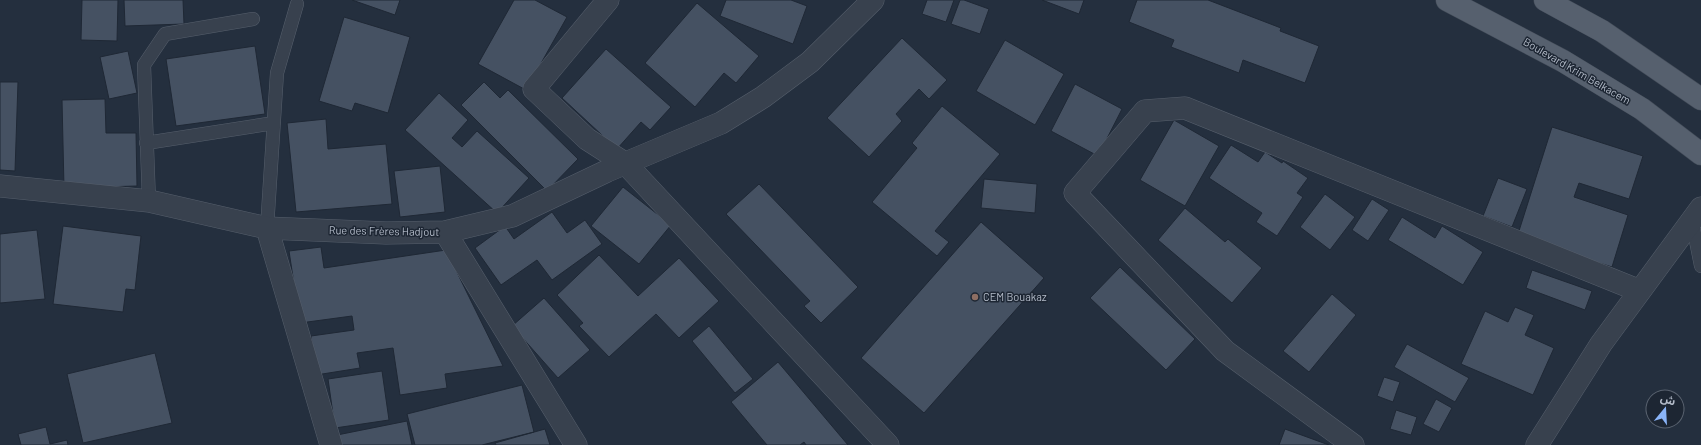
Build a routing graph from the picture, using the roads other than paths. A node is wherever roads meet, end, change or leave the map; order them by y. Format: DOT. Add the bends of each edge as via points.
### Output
graph roads {
  1 [pos="608,0"];
  2 [pos="873,0"];
  3 [pos="1447,0"];
  4 [pos="1545,0"];
  5 [pos="297,4"];
  6 [pos="253,19"];
  7 [pos="1701,99"];
  8 [pos="274,123"];
  9 [pos="146,143"];
  10 [pos="1701,154"];
  11 [pos="626,164"];
  12 [pos="0,186"];
  13 [pos="149,201"];
  14 [pos="1696,214"];
  15 [pos="267,228"];
  16 [pos="445,232"];
  17 [pos="1701,266"];
  18 [pos="1640,291"];
  19 [pos="331,445"];
  20 [pos="576,445"];
  21 [pos="888,445"];
  22 [pos="1353,445"];
  23 [pos="1537,445"];
  1 -- 11 [label="street" via="534,89 587,139"];
  2 -- 11 [label="street, Rue des Frères Hadjout" via="810,62 763,97 721,123"];
  3 -- 10 [label="main road, Boulevard Krim Belkacem" via="1563,61 1642,109"];
  4 -- 7 [label="main road" via="1602,31"];
  5 -- 8 [label="lane" via="277,73"];
  6 -- 9 [label="lane" via="165,34 144,65"];
  8 -- 9 [label="lane"];
  8 -- 15 [label="lane"];
  9 -- 13 [label="lane"];
  11 -- 16 [label="street, Rue des Frères Hadjout" via="512,216"];
  11 -- 21 [label="street"];
  12 -- 13 [label="street, Rue des Frères Hadjout"];
  13 -- 15 [label="street, Rue des Frères Hadjout"];
  14 -- 17 [label="lane"];
  14 -- 18 [label="street"];
  15 -- 16 [label="street, Rue des Frères Hadjout" via="386,233"];
  15 -- 19 [label="street"];
  16 -- 20 [label="street"];
  18 -- 22 [label="street" via="1184,108 1144,111 1075,192 1225,350"];
  18 -- 23 [label="street" via="1601,344"];
}
